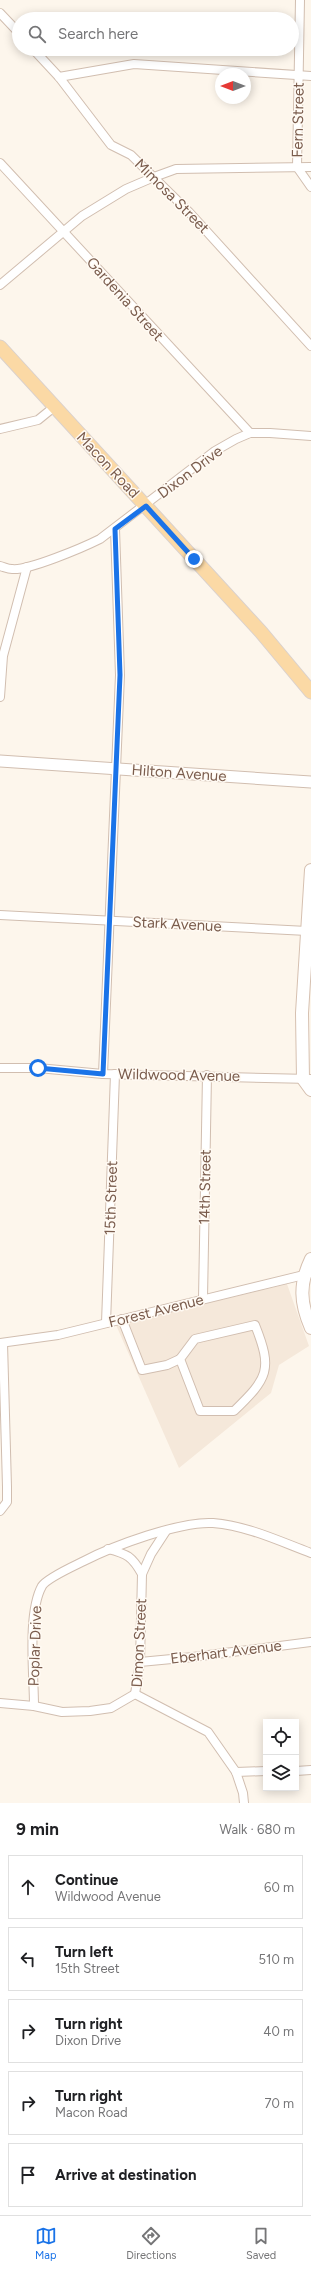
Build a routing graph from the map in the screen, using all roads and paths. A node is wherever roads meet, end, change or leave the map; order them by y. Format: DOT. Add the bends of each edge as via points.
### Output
graph roads {
  1 [pos="300,0"];
  2 [pos="0,13"];
  3 [pos="12,26"];
  4 [pos="40,56"];
  5 [pos="299,76"];
  6 [pos="311,76"];
  7 [pos="59,77"];
  8 [pos="0,163"];
  9 [pos="297,167"];
  10 [pos="311,167"];
  11 [pos="154,177"];
  12 [pos="311,187"];
  13 [pos="64,231"];
  14 [pos="0,286"];
  15 [pos="311,346"];
  16 [pos="0,347"];
  17 [pos="54,407"];
  18 [pos="0,429"];
  19 [pos="250,433"];
  20 [pos="311,436"];
  21 [pos="146,506"];
  22 [pos="115,529"];
  23 [pos="0,566"];
  24 [pos="27,567"];
  25 [pos="13,570"];
  26 [pos="0,574"];
  27 [pos="310,687"];
  28 [pos="0,697"];
  29 [pos="0,761"];
  30 [pos="116,768"];
  31 [pos="311,782"];
  32 [pos="311,870"];
  33 [pos="0,915"];
  34 [pos="109,920"];
  35 [pos="307,931"];
  36 [pos="307,998"];
  37 [pos="0,1068"];
  38 [pos="103,1074"];
  39 [pos="115,1074"];
  40 [pos="207,1075"];
  41 [pos="307,1079"];
  42 [pos="311,1090"];
  43 [pos="311,1259"];
  44 [pos="307,1274"];
  45 [pos="202,1299"];
  46 [pos="122,1319"];
  47 [pos="106,1322"];
  48 [pos="311,1328"];
  49 [pos="1,1343"];
  50 [pos="180,1359"];
  51 [pos="0,1511"];
  52 [pos="166,1531"];
  53 [pos="108,1549"];
  54 [pos="311,1553"];
  55 [pos="142,1574"];
  56 [pos="311,1642"];
  57 [pos="140,1662"];
  58 [pos="135,1694"];
  59 [pos="0,1703"];
  60 [pos="34,1706"];
  61 [pos="299,1770"];
  62 [pos="311,1770"];
  63 [pos="263,1771"];
  64 [pos="236,1772"];
  65 [pos="244,1803"];
  1 -- 5 [label="street, Fern Street"];
  2 -- 3 [label="street"];
  4 -- 7 [label="street, Mimosa Street"];
  5 -- 6 [label="street"];
  5 -- 7 [label="street" via="134,64"];
  5 -- 9 [label="street, Fern Street"];
  7 -- 11 [label="street, Mimosa Street" via="111,145 131,155"];
  8 -- 13 [label="street, Gardenia Street"];
  9 -- 10 [label="street"];
  9 -- 11 [label="street" via="176,169"];
  9 -- 12 [label="street, Fern Street"];
  11 -- 13 [label="street" via="126,188 82,216"];
  11 -- 15 [label="street, Mimosa Street"];
  13 -- 14 [label="street"];
  13 -- 19 [label="street, Gardenia Street" via="134,310"];
  16 -- 17 [label="main road, Macon Road"];
  17 -- 18 [label="street" via="38,420"];
  17 -- 21 [label="main road, Macon Road"];
  19 -- 20 [label="street, Dixon Drive"];
  19 -- 21 [label="street, Dixon Drive" via="215,451"];
  21 -- 22 [label="street, Dixon Drive"];
  21 -- 27 [label="main road, Macon Road"];
  22 -- 24 [label="street, Dixon Drive" via="83,547"];
  22 -- 30 [label="street" via="120,675"];
  23 -- 25 [label="street, Dixon Drive"];
  24 -- 25 [label="street, Dixon Drive"];
  24 -- 28 [label="street" via="3,656"];
  25 -- 26 [label="street, Dixon Drive"];
  29 -- 30 [label="street, Hilton Avenue"];
  30 -- 31 [label="street, Hilton Avenue"];
  30 -- 34 [label="street"];
  32 -- 35 [label="main road"];
  33 -- 34 [label="street, Stark Avenue"];
  34 -- 35 [label="street, Stark Avenue"];
  34 -- 38 [label="street"];
  35 -- 36 [label="main road"];
  36 -- 41 [label="main road"];
  37 -- 38 [label="street, Wildwood Avenue" via="38,1068"];
  38 -- 39 [label="street, Wildwood Avenue"];
  39 -- 40 [label="street, Wildwood Avenue"];
  39 -- 47 [label="street, 15th Street"];
  40 -- 41 [label="street, Wildwood Avenue"];
  40 -- 45 [label="street, 14th Street"];
  41 -- 42 [label="main road"];
  43 -- 44 [label="main road"];
  44 -- 45 [label="street, Forest Avenue"];
  44 -- 48 [label="main road" via="302,1298"];
  45 -- 46 [label="street, Forest Avenue"];
  46 -- 47 [label="street, Forest Avenue"];
  46 -- 50 [label="street" via="142,1370 167,1365"];
  47 -- 49 [label="street, Forest Avenue" via="58,1335"];
  49 -- 51 [label="street" via="7,1502"];
  50 -- 50 [label="street" via="195,1339 255,1325 264,1347 266,1366 263,1379 234,1411 200,1411"];
  52 -- 53 [label="street, Poplar Drive"];
  52 -- 54 [label="street, Poplar Drive" via="194,1524 220,1524 263,1534"];
  52 -- 55 [label="street, Dimon Street"];
  53 -- 55 [label="street" via="124,1553 134,1560"];
  53 -- 60 [label="street, Poplar Drive" via="43,1584 37,1598 34,1618"];
  55 -- 57 [label="street, Dimon Street"];
  56 -- 57 [label="street, Eberhart Avenue"];
  57 -- 58 [label="street, Dimon Street"];
  58 -- 60 [label="street" via="111,1708 90,1711 62,1712"];
  58 -- 64 [label="street, Dimon Street" via="208,1732"];
  59 -- 60 [label="street"];
  61 -- 62 [label="street"];
  63 -- 64 [label="street"];
  64 -- 65 [label="street, Dimon Street"];
}
